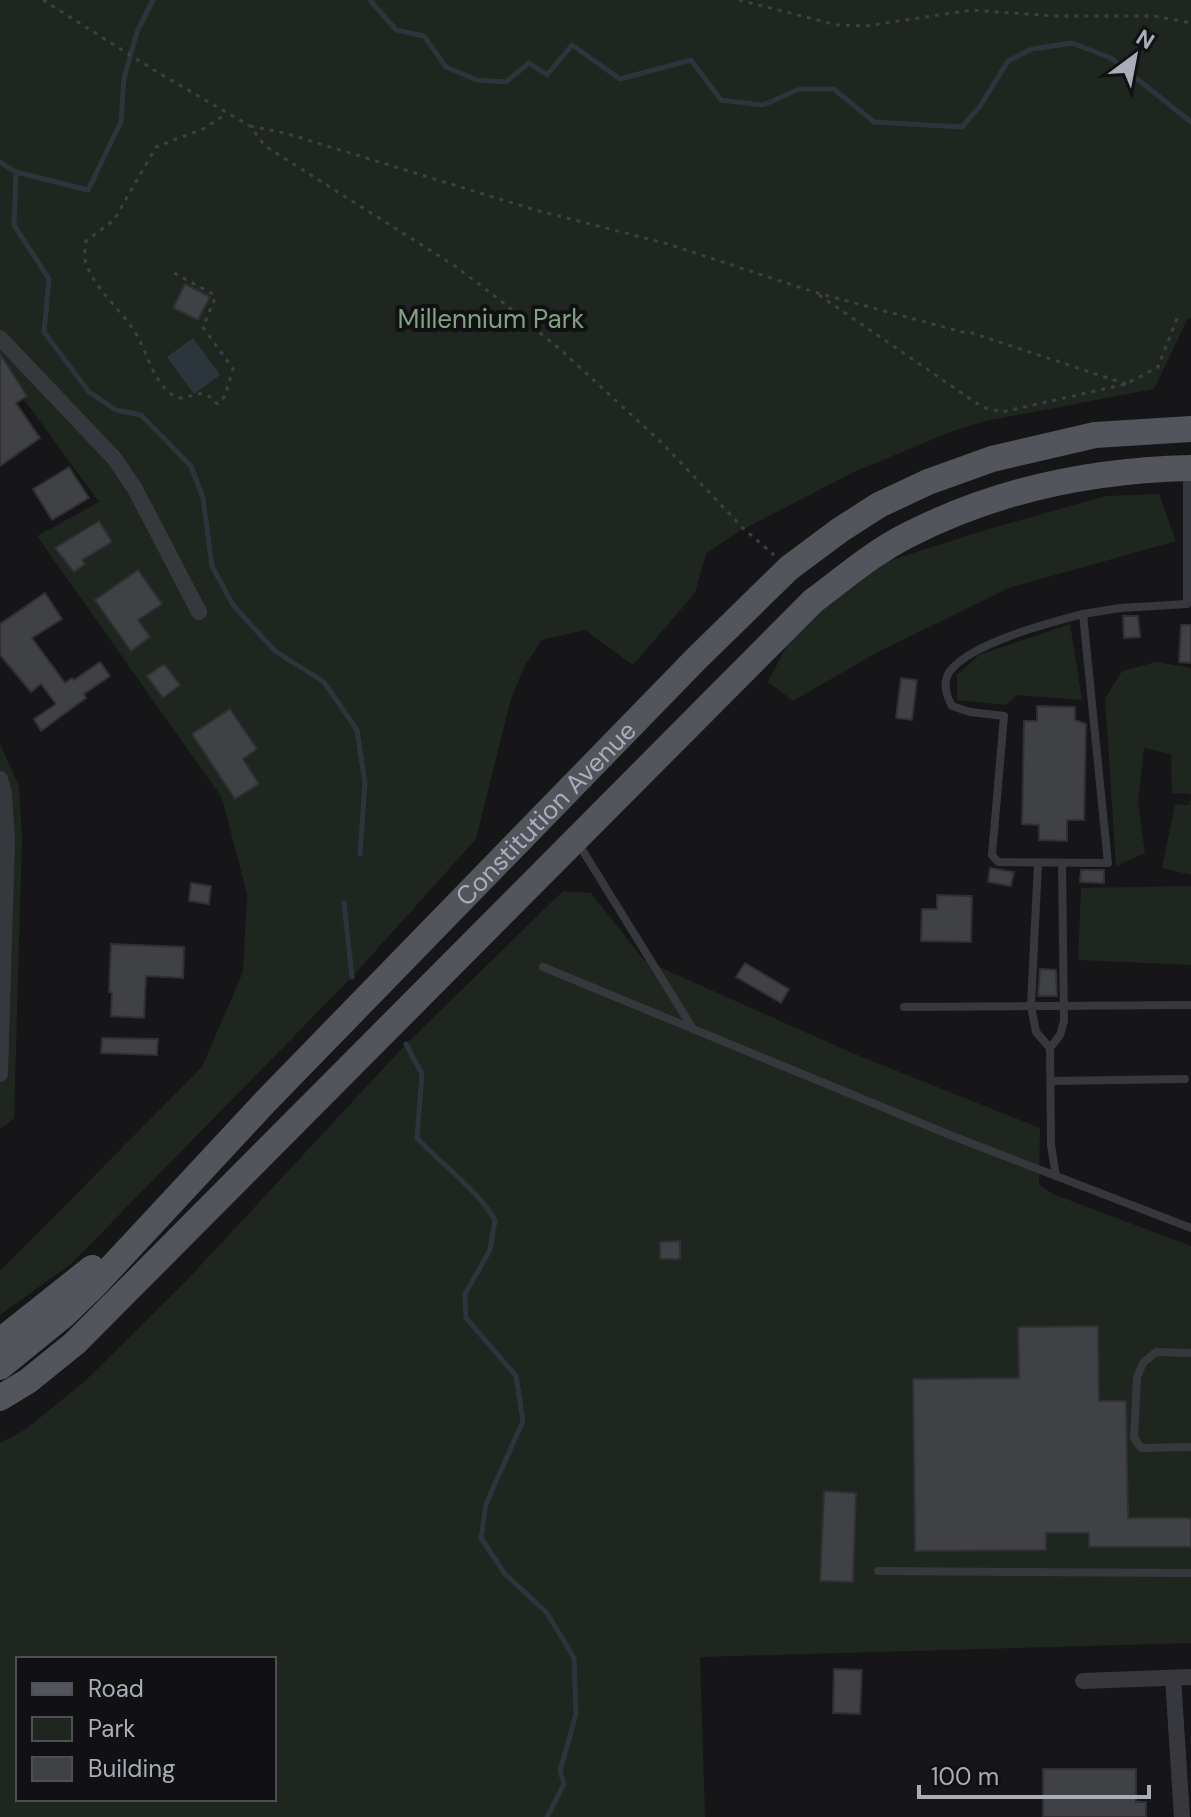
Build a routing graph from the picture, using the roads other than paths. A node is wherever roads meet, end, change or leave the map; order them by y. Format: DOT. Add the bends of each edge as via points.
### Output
graph roads {
  1 [pos="0,338"];
  2 [pos="1191,429"];
  3 [pos="1189,468"];
  4 [pos="199,612"];
  5 [pos="1083,614"];
  6 [pos="0,779"];
  7 [pos="576,839"];
  8 [pos="1038,863"];
  9 [pos="1062,863"];
  10 [pos="543,967"];
  11 [pos="1191,1005"];
  12 [pos="1031,1006"];
  13 [pos="1065,1006"];
  14 [pos="904,1007"];
  15 [pos="693,1029"];
  16 [pos="1050,1048"];
  17 [pos="0,1074"];
  18 [pos="1185,1079"];
  19 [pos="1051,1081"];
  20 [pos="1056,1176"];
  21 [pos="1191,1228"];
  22 [pos="139,1239"];
  23 [pos="0,1341"];
  24 [pos="1191,1353"];
  25 [pos="0,1367"];
  26 [pos="28,1381"];
  27 [pos="0,1398"];
  28 [pos="0,1409"];
  29 [pos="1191,1447"];
  30 [pos="878,1571"];
  31 [pos="1191,1573"];
  32 [pos="1191,1677"];
  33 [pos="1173,1678"];
  34 [pos="1083,1681"];
  35 [pos="1182,1817"];
  1 -- 4 [label="street" via="114,458"];
  2 -- 22 [label="main road, Constitution Avenue" via="1095,435 992,459 879,505 789,568 266,1101"];
  3 -- 5 [label="lane" via="1187,604"];
  3 -- 7 [label="main road, Constitution Avenue" via="1059,481 959,512 907,536 813,601"];
  5 -- 8 [label="lane" via="969,654 945,683 952,706 1004,716 992,855 998,862"];
  5 -- 9 [label="lane" via="1108,863"];
  6 -- 17 [label="street" via="7,840"];
  7 -- 15 [label="lane"];
  7 -- 26 [label="main road, Constitution Avenue" via="75,1343"];
  8 -- 9 [label="lane"];
  8 -- 12 [label="lane"];
  9 -- 13 [label="lane"];
  10 -- 15 [label="lane"];
  11 -- 13 [label="lane"];
  12 -- 13 [label="lane"];
  12 -- 14 [label="lane"];
  12 -- 16 [label="lane" via="1036,1032"];
  13 -- 16 [label="lane" via="1060,1035"];
  15 -- 20 [label="lane"];
  16 -- 19 [label="lane"];
  18 -- 19 [label="lane"];
  19 -- 20 [label="lane"];
  20 -- 21 [label="lane"];
  22 -- 23 [label="main road" via="91,1269"];
  22 -- 25 [label="main road, Constitution Avenue" via="64,1315"];
  24 -- 29 [label="lane" via="1156,1352 1143,1363 1137,1377 1134,1438 1141,1448"];
  26 -- 27 [label="main road, Constitution Avenue"];
  26 -- 28 [label="main road"];
  30 -- 31 [label="lane"];
  32 -- 33 [label="street"];
  33 -- 34 [label="street"];
  33 -- 35 [label="street"];
}
